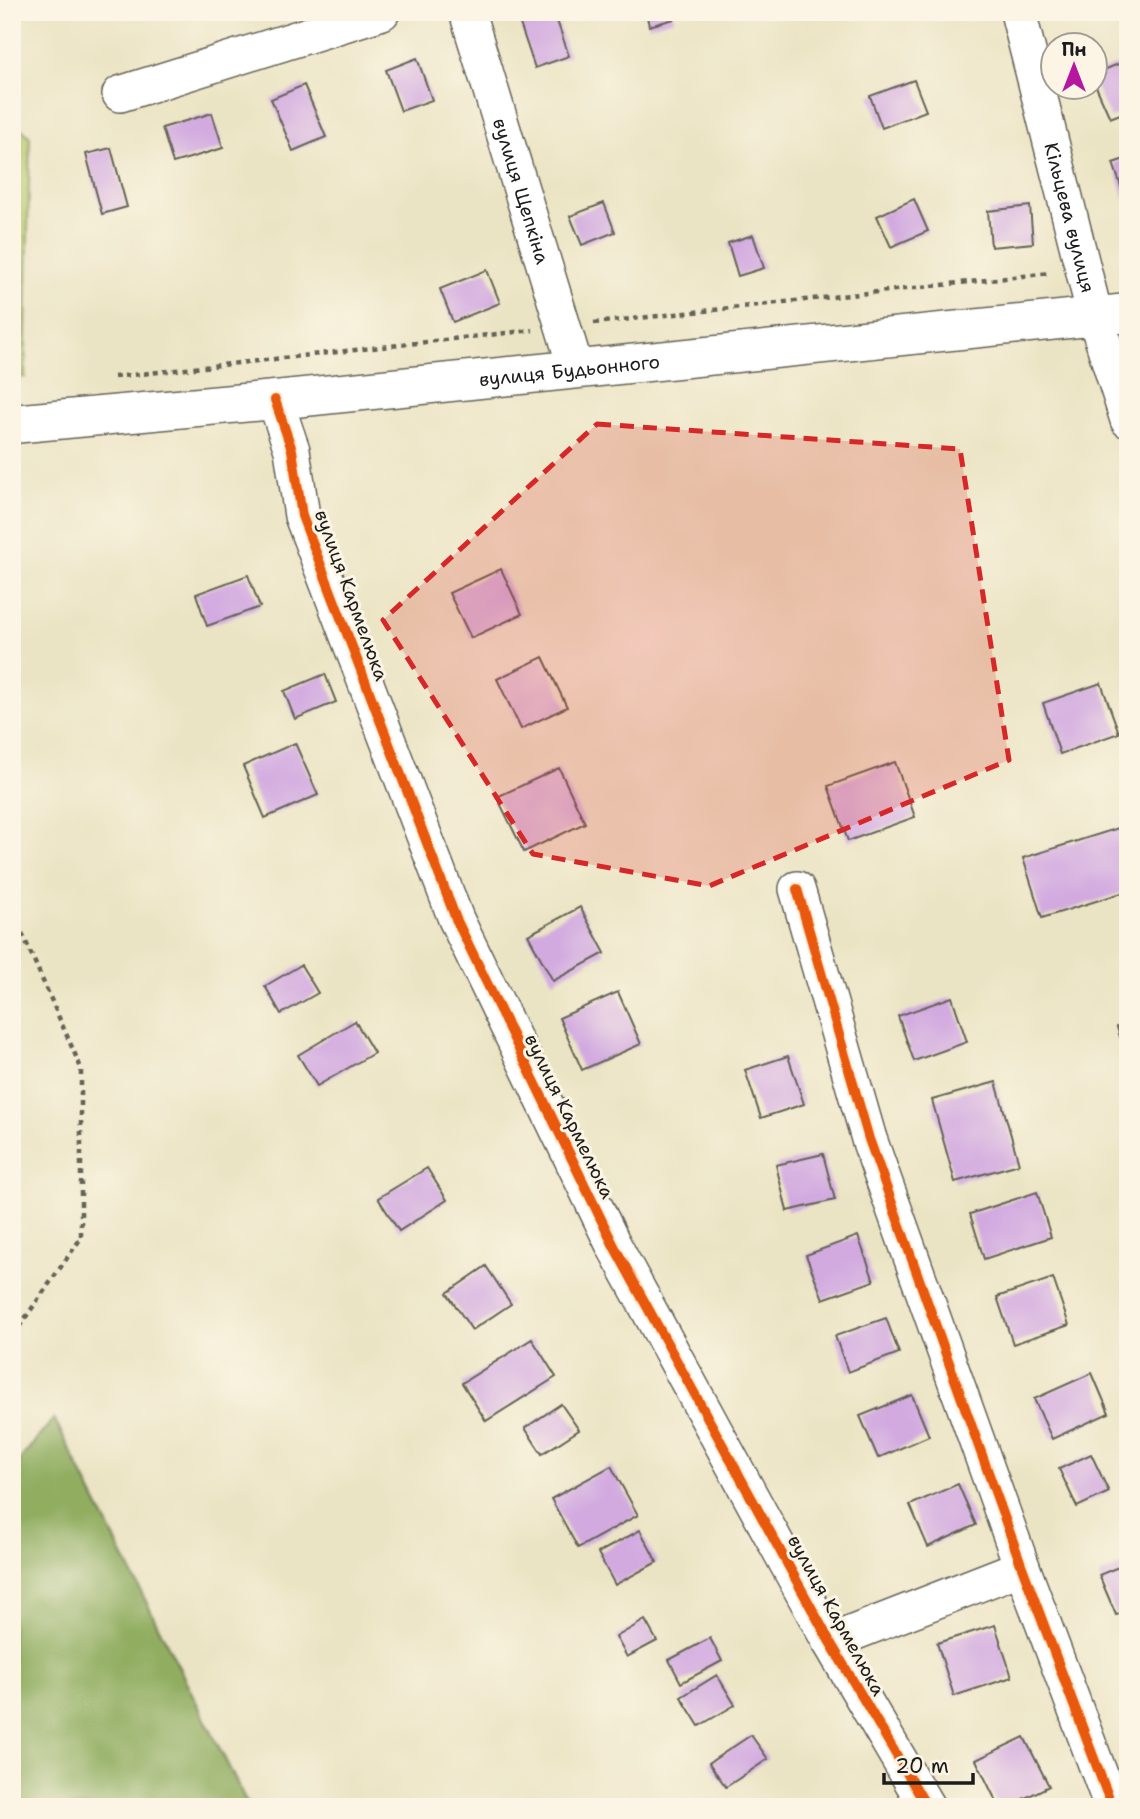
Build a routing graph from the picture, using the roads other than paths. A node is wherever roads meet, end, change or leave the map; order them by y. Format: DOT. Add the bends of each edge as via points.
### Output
graph roads {
  1 [pos="382,12"];
  2 [pos="467,12"];
  3 [pos="1018,12"];
  4 [pos="120,94"];
  5 [pos="1111,315"];
  6 [pos="576,369"];
  7 [pos="275,400"];
  8 [pos="1128,420"];
  9 [pos="12,424"];
  10 [pos="797,889"];
  11 [pos="1022,1567"];
  12 [pos="830,1642"];
  13 [pos="1108,1796"];
  14 [pos="927,1807"];
  1 -- 4 [label="street"];
  2 -- 6 [label="street, вулиця Щепкіна"];
  3 -- 5 [label="street, Кільцева вулиця"];
  5 -- 6 [label="main road, вулиця Будьонного"];
  5 -- 8 [label="street, Кільцева вулиця"];
  6 -- 7 [label="main road, вулиця Будьонного"];
  7 -- 9 [label="main road, вулиця Будьонного"];
  7 -- 12 [label="street, вулиця Кармелюка" via="292,450 302,516 456,919 614,1246"];
  10 -- 11 [label="street" via="869,1139"];
  11 -- 12 [label="street"];
  11 -- 13 [label="street"];
  12 -- 14 [label="street, вулиця Кармелюка"];
}
